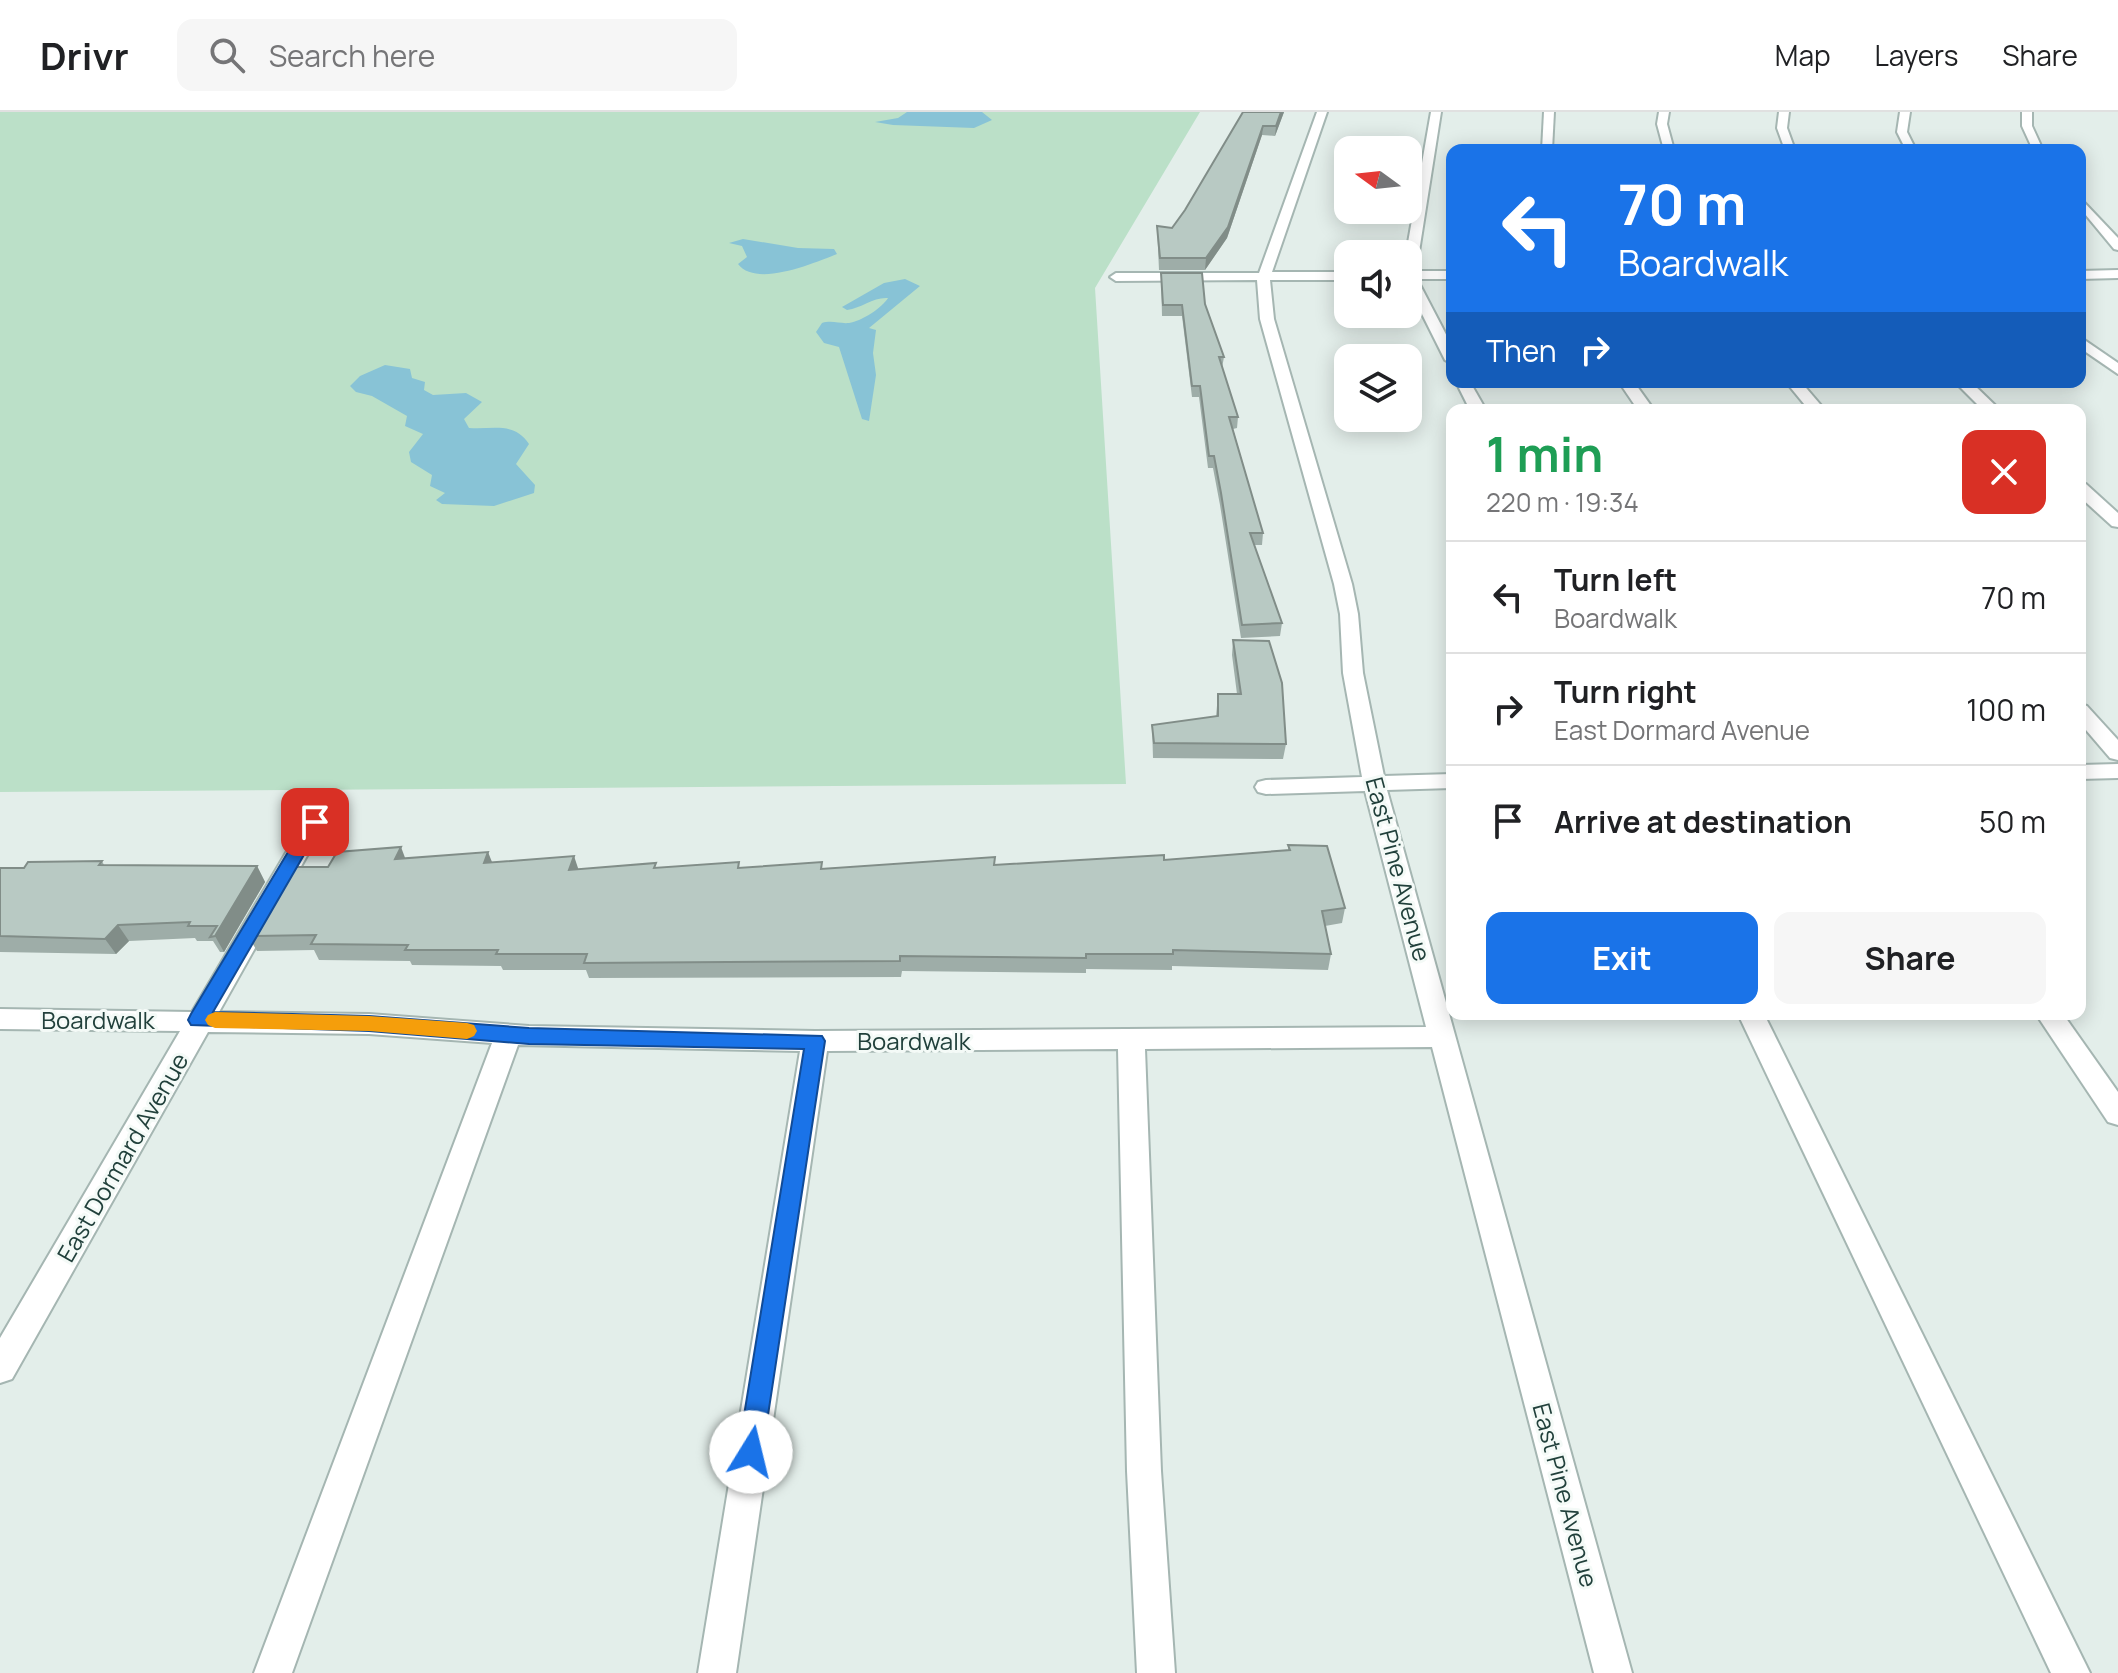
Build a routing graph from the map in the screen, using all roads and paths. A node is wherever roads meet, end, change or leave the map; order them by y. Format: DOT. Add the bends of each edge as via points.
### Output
graph roads {
  1 [pos="1322,112"];
  2 [pos="1436,112"];
  3 [pos="1549,112"];
  4 [pos="1664,112"];
  5 [pos="1784,112"];
  6 [pos="1905,112"];
  7 [pos="2027,112"];
  8 [pos="1547,144"];
  9 [pos="1667,144"];
  10 [pos="1788,144"];
  11 [pos="1908,144"];
  12 [pos="2035,144"];
  13 [pos="2086,208"];
  14 [pos="1414,240"];
  15 [pos="2118,246"];
  16 [pos="2118,274"];
  17 [pos="1422,275"];
  18 [pos="1446,275"];
  19 [pos="2086,275"];
  20 [pos="1265,276"];
  21 [pos="1334,276"];
  22 [pos="1116,277"];
  23 [pos="1422,302"];
  24 [pos="2086,346"];
  25 [pos="1446,348"];
  26 [pos="2118,370"];
  27 [pos="1798,388"];
  28 [pos="1968,388"];
  29 [pos="1812,404"];
  30 [pos="1986,404"];
  31 [pos="2086,493"];
  32 [pos="2118,522"];
  33 [pos="2086,717"];
  34 [pos="2118,753"];
  35 [pos="2118,771"];
  36 [pos="2086,772"];
  37 [pos="1446,781"];
  38 [pos="1374,783"];
  39 [pos="1266,787"];
  40 [pos="315,822"];
  41 [pos="0,1019"];
  42 [pos="198,1020"];
  43 [pos="1754,1020"];
  44 [pos="2053,1020"];
  45 [pos="509,1034"];
  46 [pos="1444,1037"];
  47 [pos="1131,1039"];
  48 [pos="815,1041"];
  49 [pos="2118,1114"];
  50 [pos="0,1368"];
  51 [pos="273,1673"];
  52 [pos="717,1673"];
  53 [pos="1156,1673"];
  54 [pos="1613,1673"];
  55 [pos="2071,1673"];
  1 -- 20 [label="street, East Pine Avenue"];
  2 -- 14 [label="street"];
  3 -- 8 [label="street"];
  4 -- 9 [label="street"];
  5 -- 10 [label="street"];
  6 -- 11 [label="street" via="1902,132"];
  7 -- 12 [label="street"];
  13 -- 15 [label="street"];
  16 -- 19 [label="street"];
  17 -- 18 [label="street"];
  20 -- 21 [label="street"];
  20 -- 22 [label="street"];
  20 -- 38 [label="street, East Pine Avenue" via="1275,352 1343,584"];
  23 -- 25 [label="street"];
  24 -- 26 [label="street"];
  27 -- 29 [label="street"];
  28 -- 30 [label="street"];
  31 -- 32 [label="street"];
  33 -- 34 [label="street"];
  35 -- 36 [label="street"];
  37 -- 38 [label="street"];
  38 -- 39 [label="street"];
  38 -- 46 [label="street, East Pine Avenue"];
  40 -- 42 [label="street, East Dormard Avenue"];
  41 -- 42 [label="street, Boardwalk"];
  42 -- 45 [label="street, Boardwalk"];
  42 -- 50 [label="street, East Dormard Avenue"];
  43 -- 55 [label="street"];
  44 -- 49 [label="street"];
  45 -- 48 [label="street, Boardwalk"];
  45 -- 51 [label="street"];
  46 -- 47 [label="street, Boardwalk"];
  46 -- 54 [label="street, East Pine Avenue"];
  47 -- 48 [label="street, Boardwalk"];
  47 -- 53 [label="street" via="1144,1471"];
  48 -- 52 [label="street"];
}
